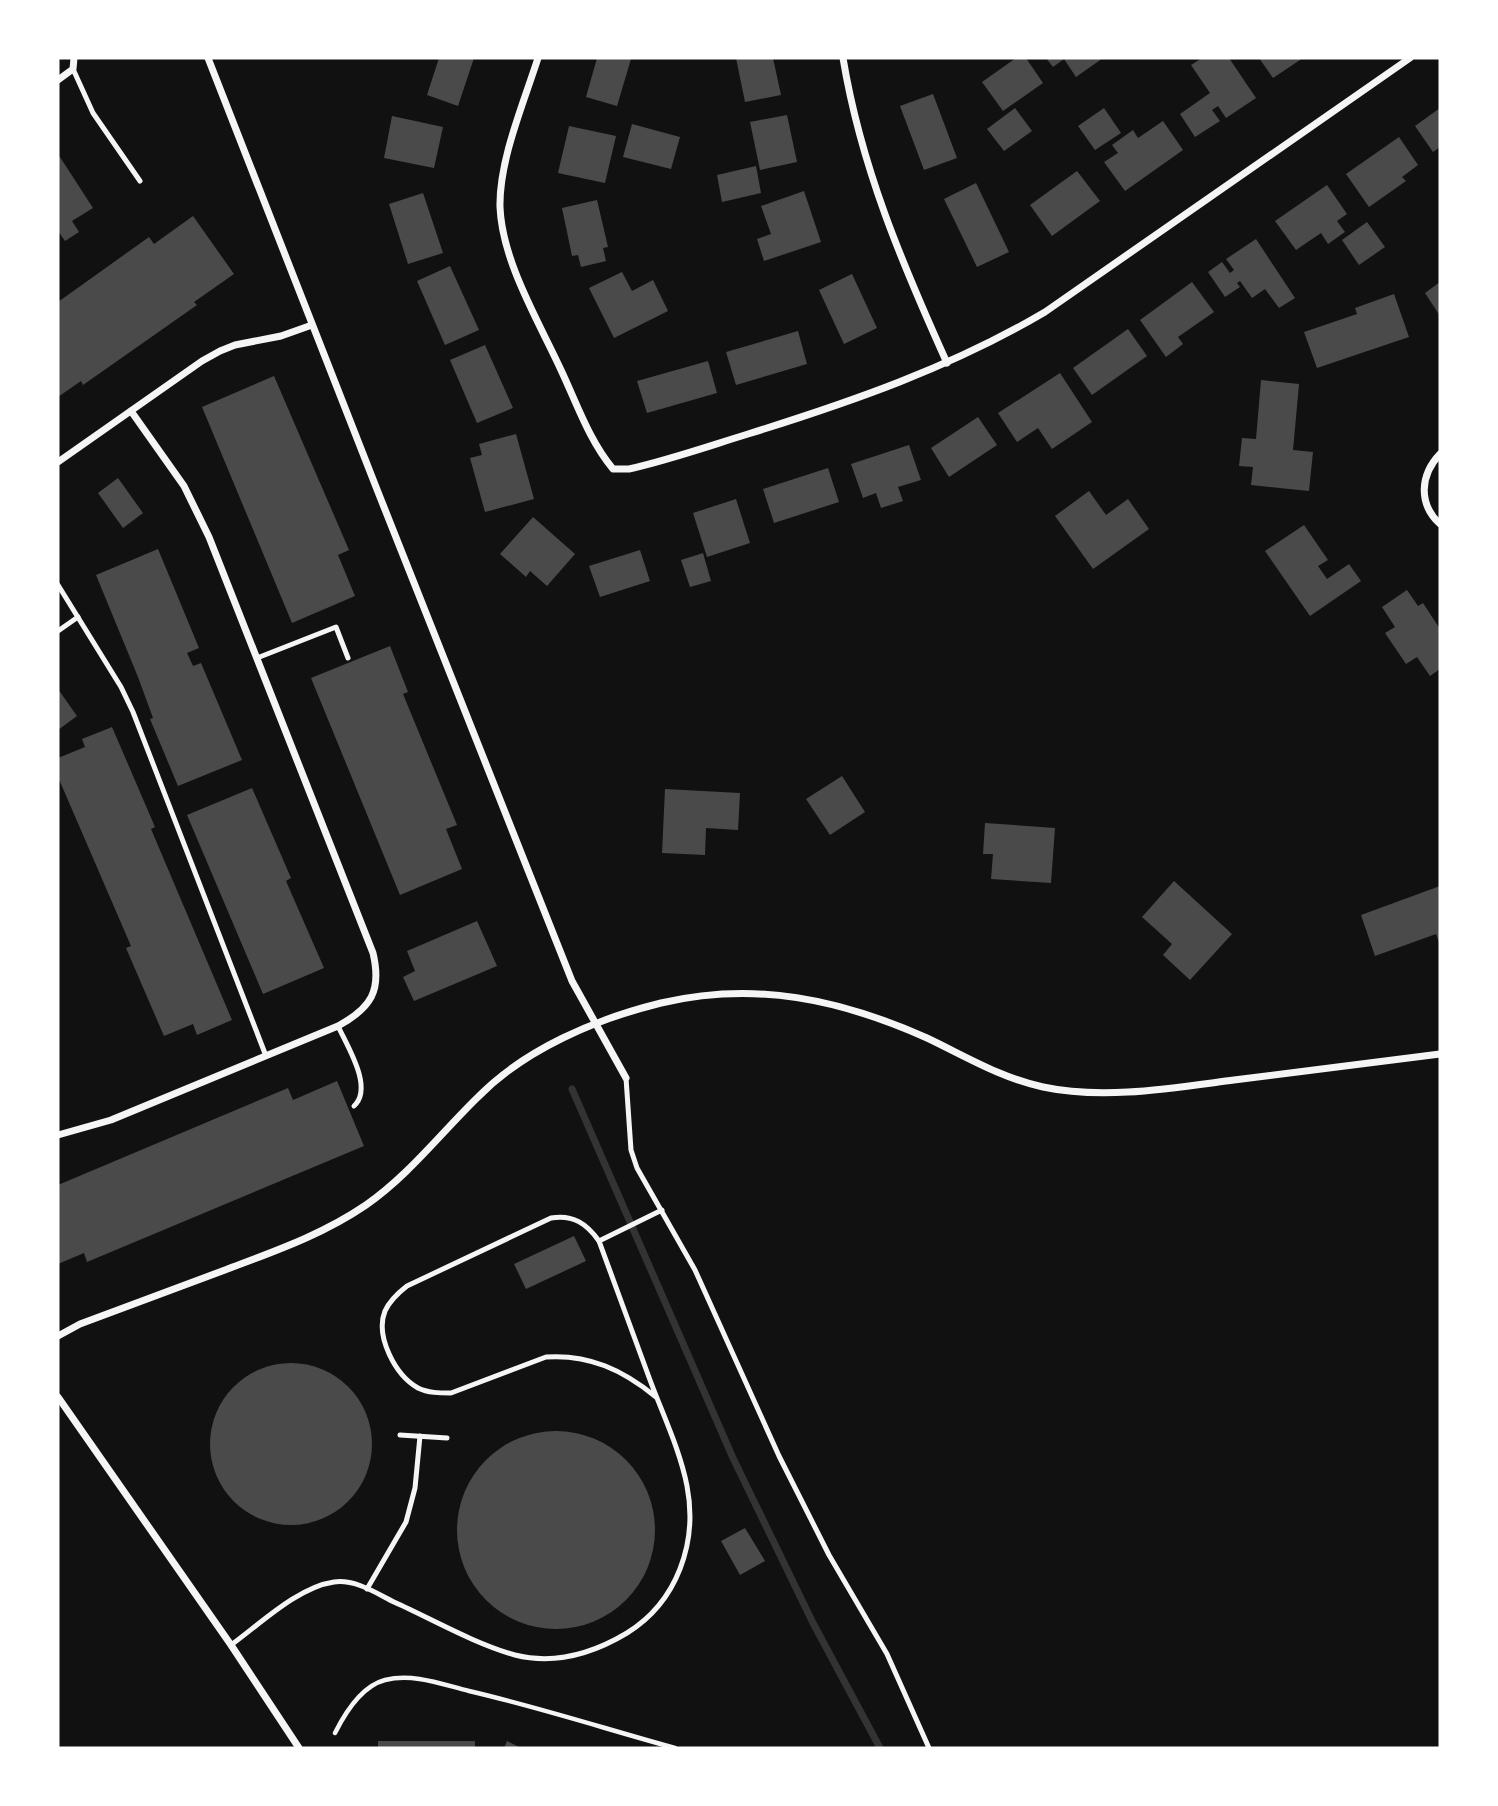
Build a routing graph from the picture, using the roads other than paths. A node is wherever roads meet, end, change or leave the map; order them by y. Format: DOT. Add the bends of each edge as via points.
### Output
graph roads {
  1 [pos="74,58"];
  2 [pos="208,58"];
  3 [pos="538,58"];
  4 [pos="843,58"];
  5 [pos="1410,58"];
  6 [pos="73,69"];
  7 [pos="58,80"];
  8 [pos="140,181"];
  9 [pos="312,324"];
  10 [pos="947,363"];
  11 [pos="131,411"];
  12 [pos="1440,454"];
  13 [pos="58,462"];
  14 [pos="1440,524"];
  15 [pos="58,585"];
  16 [pos="78,617"];
  17 [pos="58,631"];
  18 [pos="257,657"];
  19 [pos="348,658"];
  20 [pos="596,1024"];
  21 [pos="338,1026"];
  22 [pos="1440,1054"];
  23 [pos="267,1056"];
  24 [pos="625,1078"];
  25 [pos="354,1106"];
  26 [pos="58,1135"];
  27 [pos="662,1210"];
  28 [pos="599,1241"];
  29 [pos="58,1336"];
  30 [pos="58,1397"];
  31 [pos="656,1397"];
  32 [pos="400,1434"];
  33 [pos="420,1436"];
  34 [pos="447,1438"];
  35 [pos="367,1589"];
  36 [pos="230,1645"];
  37 [pos="299,1748"];
  38 [pos="929,1748"];
  1 -- 6 [label="street"];
  2 -- 9 [label="street"];
  3 -- 10 [label="street" via="505,166 500,206 507,246 594,441 613,468 646,466 806,416"];
  4 -- 10 [label="street" via="864,155 901,260"];
  5 -- 10 [label="street" via="1045,312"];
  6 -- 7 [label="street"];
  6 -- 8 [label="lane" via="93,113"];
  9 -- 11 [label="street" via="220,351"];
  9 -- 20 [label="street" via="572,981"];
  11 -- 13 [label="street"];
  11 -- 18 [label="street" via="198,511"];
  12 -- 14 [label="street" via="1426,473 1424,491 1428,509"];
  15 -- 16 [label="lane"];
  16 -- 17 [label="lane"];
  16 -- 23 [label="lane" via="133,712"];
  18 -- 19 [label="lane" via="336,627"];
  18 -- 21 [label="street" via="373,953 376,980 372,994 363,1011"];
  20 -- 22 [label="street" via="659,1003 712,994 764,993 818,1000 875,1016 985,1067 1043,1087 1102,1093"];
  20 -- 24 [label="street"];
  20 -- 29 [label="street" via="550,1044 514,1067 480,1094 406,1172 325,1231"];
  21 -- 23 [label="street"];
  21 -- 25 [label="lane" via="363,1087"];
  23 -- 26 [label="street" via="111,1120"];
  24 -- 27 [label="lane" via="631,1150"];
  27 -- 28 [label="lane"];
  27 -- 38 [label="lane" via="695,1270 809,1518 887,1654"];
  28 -- 31 [label="lane"];
  28 -- 31 [label="lane" via="578,1220 551,1217 407,1286 384,1313 388,1350 406,1378 435,1393 465,1389 546,1357 557,1357 610,1366"];
  30 -- 36 [label="street"];
  31 -- 35 [label="lane" via="684,1477 688,1533 680,1573 668,1595 636,1628 575,1656 534,1658 499,1649"];
  32 -- 33 [label="lane"];
  33 -- 34 [label="lane"];
  33 -- 35 [label="lane" via="406,1522"];
  35 -- 36 [label="lane" via="336,1581 317,1586"];
  36 -- 37 [label="street"];
}
